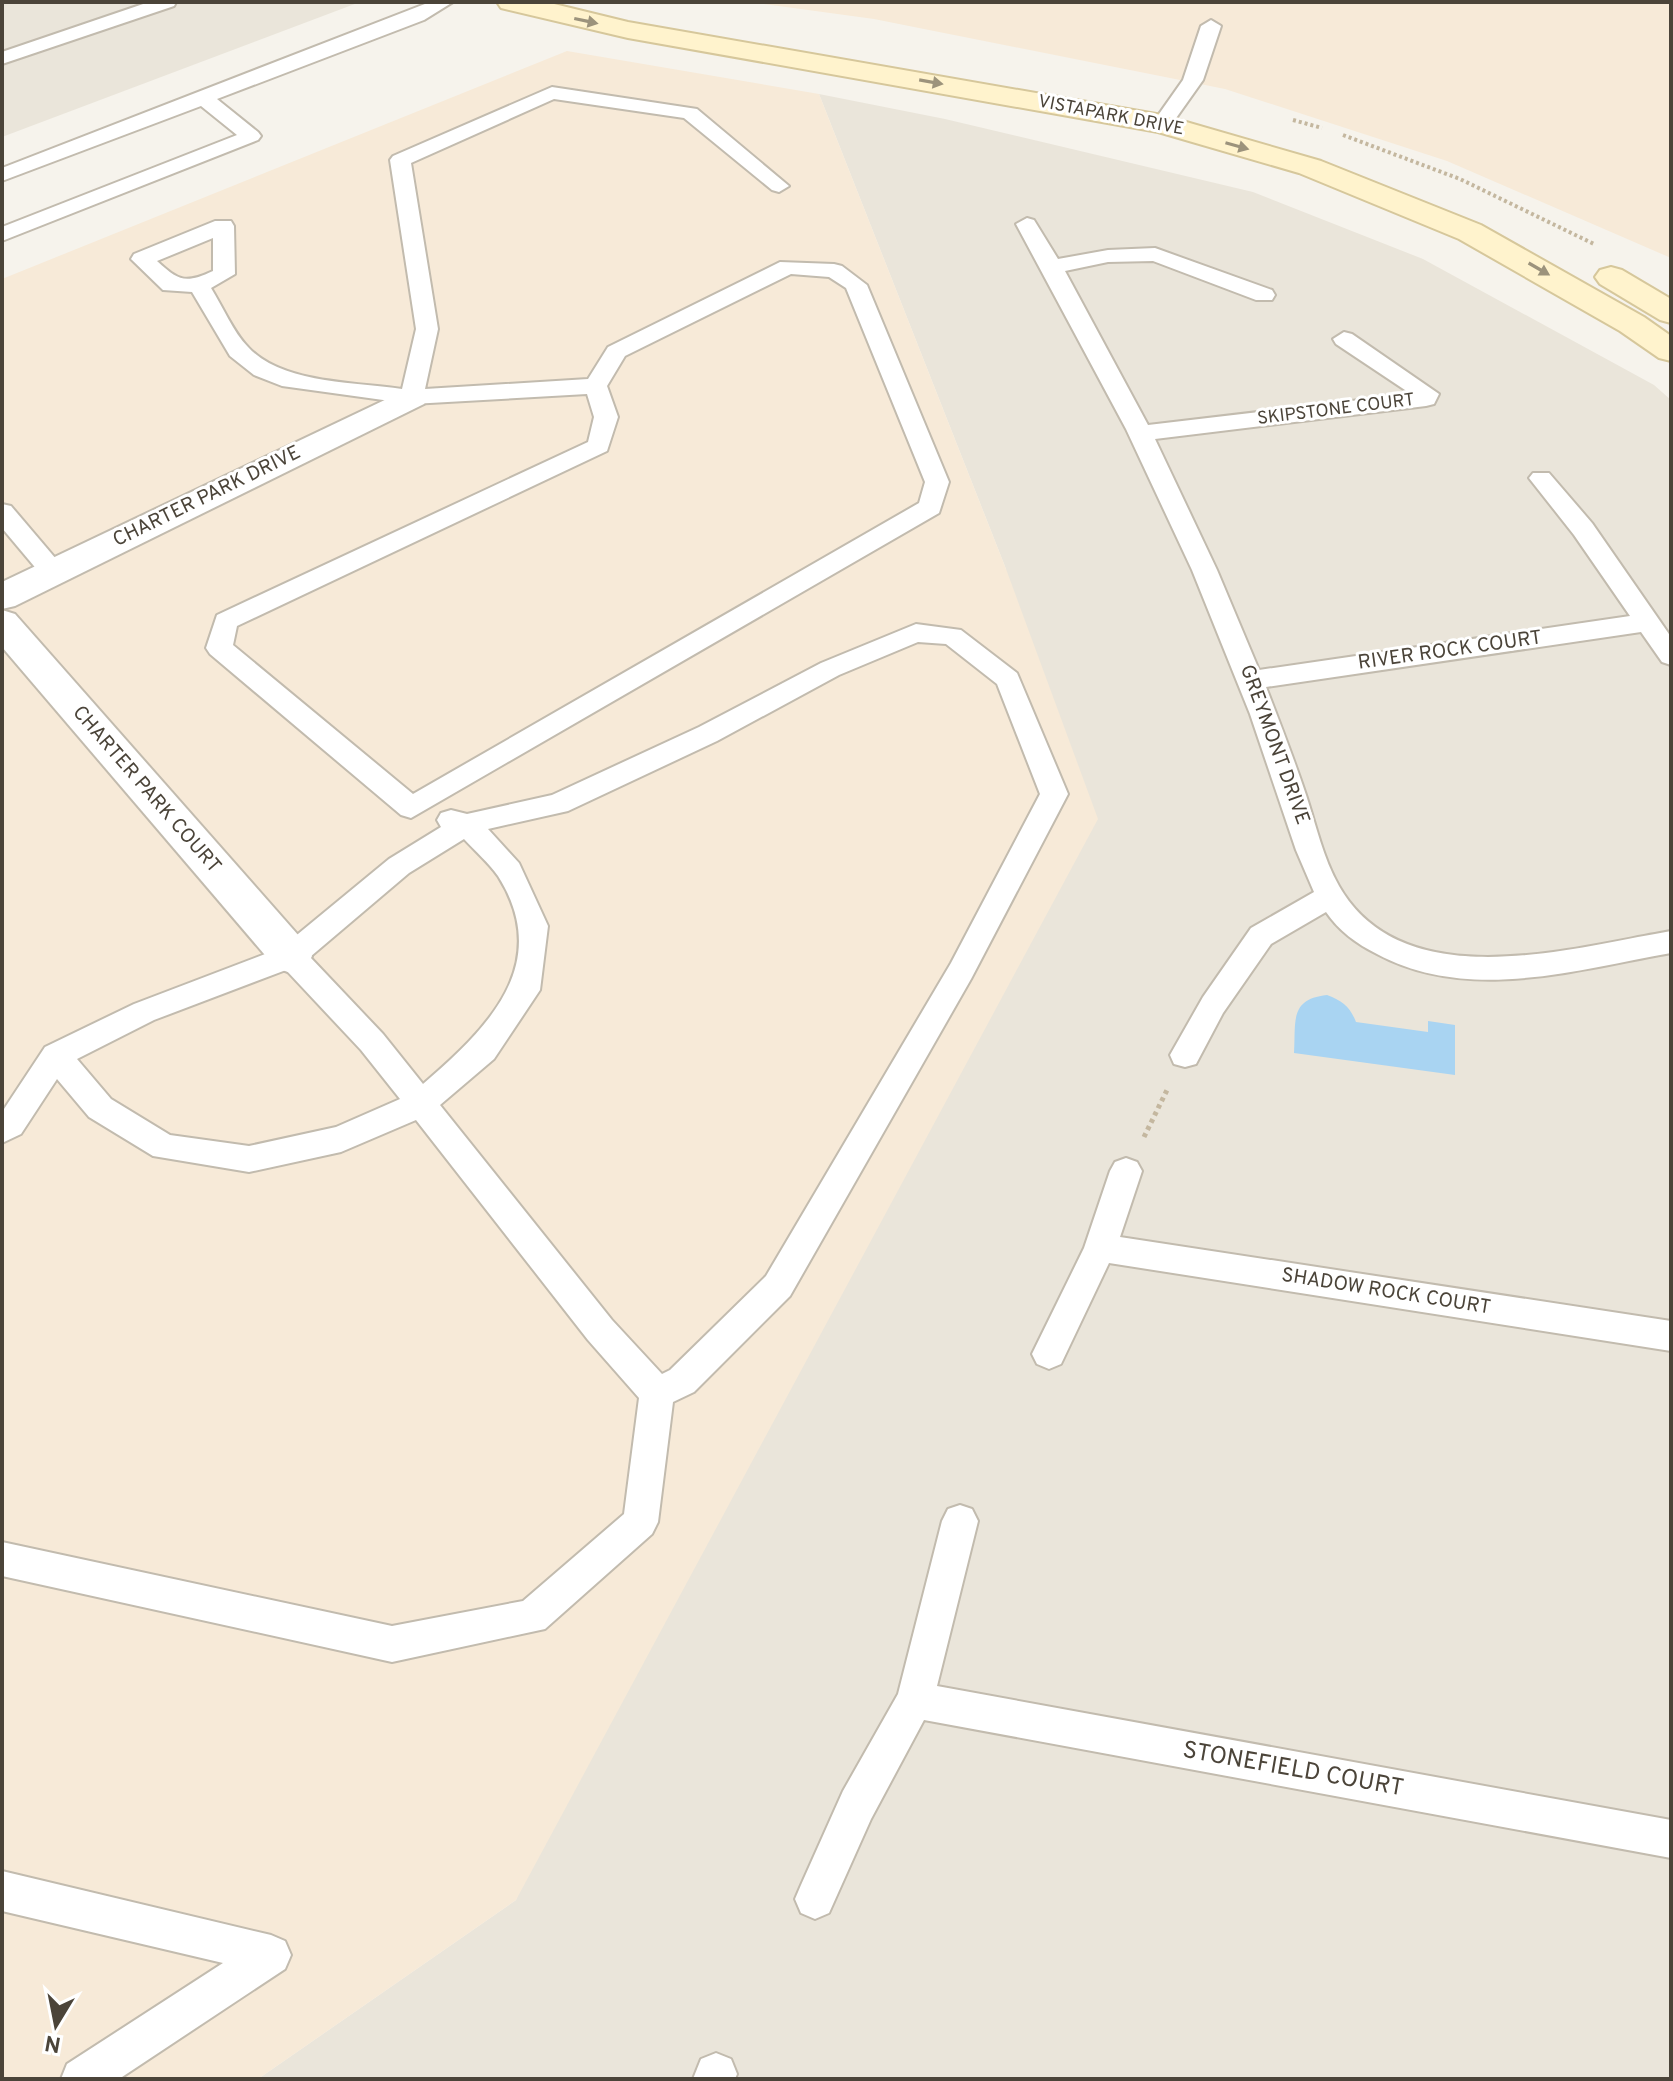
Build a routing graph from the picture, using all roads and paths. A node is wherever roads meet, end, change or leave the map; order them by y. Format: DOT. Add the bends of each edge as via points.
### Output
graph roads {
  1 [pos="167,2"];
  2 [pos="444,2"];
  3 [pos="511,2"];
  4 [pos="595,2"];
  5 [pos="1211,26"];
  6 [pos="2,45"];
  7 [pos="25,50"];
  8 [pos="2,58"];
  9 [pos="203,98"];
  10 [pos="1169,114"];
  11 [pos="2,175"];
  12 [pos="779,186"];
  13 [pos="1027,224"];
  14 [pos="1527,232"];
  15 [pos="2,235"];
  16 [pos="1589,265"];
  17 [pos="1053,267"];
  18 [pos="199,286"];
  19 [pos="1264,295"];
  20 [pos="1669,309"];
  21 [pos="1632,324"];
  22 [pos="1344,339"];
  23 [pos="1671,351"];
  24 [pos="596,386"];
  25 [pos="412,397"];
  26 [pos="1143,433"];
  27 [pos="1541,478"];
  28 [pos="2,512"];
  29 [pos="53,572"];
  30 [pos="2,597"];
  31 [pos="1648,622"];
  32 [pos="2,623"];
  33 [pos="1671,656"];
  34 [pos="1252,680"];
  35 [pos="411,808"];
  36 [pos="467,824"];
  37 [pos="1328,897"];
  38 [pos="1671,942"];
  39 [pos="291,956"];
  40 [pos="1185,1055"];
  41 [pos="56,1056"];
  42 [pos="422,1103"];
  43 [pos="2,1130"];
  44 [pos="1126,1171"];
  45 [pos="1100,1248"];
  46 [pos="1671,1336"];
  47 [pos="1049,1354"];
  48 [pos="657,1393"];
  49 [pos="960,1521"];
  50 [pos="2,1559"];
  51 [pos="915,1700"];
  52 [pos="1671,1839"];
  53 [pos="2,1891"];
  54 [pos="815,1899"];
  55 [pos="82,2079"];
  1 -- 7 [label="lane"];
  2 -- 9 [label="lane"];
  3 -- 10 [label="street, VISTAPARK DRIVE, one-way" via="628,30"];
  4 -- 10 [label="street, VISTAPARK DRIVE"];
  5 -- 10 [label="lane" via="1193,80"];
  6 -- 7 [label="lane"];
  7 -- 8 [label="lane"];
  9 -- 11 [label="lane"];
  9 -- 15 [label="lane" via="251,136"];
  10 -- 14 [label="street, VISTAPARK DRIVE" via="1365,161"];
  10 -- 21 [label="street, VISTAPARK DRIVE, one-way" via="1411,207 1515,255"];
  12 -- 25 [label="lane" via="690,113 552,93 400,160 427,329"];
  13 -- 17 [label="lane, GREYMONT DRIVE"];
  16 -- 20 [label="street"];
  17 -- 19 [label="lane" via="1155,254"];
  17 -- 26 [label="lane, GREYMONT DRIVE"];
  18 -- 25 [label="lane" via="238,351 262,370 290,381"];
  20 -- 21 [label="street"];
  21 -- 23 [label="street, VISTAPARK DRIVE"];
  22 -- 26 [label="lane, SKIPSTONE COURT" via="1427,394 1426,399"];
  24 -- 25 [label="lane"];
  24 -- 35 [label="lane" via="606,417 599,446 226,621 219,648"];
  24 -- 35 [label="lane" via="616,352 788,267 834,271 856,285 937,482 930,507"];
  25 -- 29 [label="street, CHARTER PARK DRIVE"];
  26 -- 34 [label="lane, GREYMONT DRIVE"];
  27 -- 31 [label="lane"];
  28 -- 29 [label="lane"];
  29 -- 30 [label="street, CHARTER PARK DRIVE"];
  31 -- 33 [label="lane"];
  31 -- 34 [label="lane, RIVER ROCK COURT"];
  32 -- 39 [label="street, CHARTER PARK COURT"];
  34 -- 37 [label="lane, GREYMONT DRIVE"];
  35 -- 36 [label="lane"];
  36 -- 39 [label="lane" via="399,866"];
  36 -- 42 [label="lane" via="509,870 534,926 525,990 483,1050"];
  36 -- 48 [label="lane" via="558,804 830,669 916,633 952,636 1008,679 1054,794 961,971 778,1286 682,1381"];
  37 -- 38 [label="lane, GREYMONT DRIVE" via="1368,936 1425,962 1499,969"];
  37 -- 40 [label="lane" via="1261,936"];
  39 -- 41 [label="lane" via="144,1012"];
  39 -- 42 [label="lane"];
  40 -- 44 [label="path"];
  41 -- 42 [label="lane" via="100,1108 164,1147 249,1159 341,1139"];
  41 -- 43 [label="lane"];
  42 -- 48 [label="lane" via="600,1330"];
  44 -- 45 [label="lane"];
  45 -- 46 [label="lane, SHADOW ROCK COURT"];
  45 -- 47 [label="lane"];
  48 -- 50 [label="lane" via="640,1522 532,1617 392,1644"];
  49 -- 51 [label="lane"];
  51 -- 52 [label="lane, STONEFIELD COURT"];
  51 -- 54 [label="lane" via="857,1805"];
  53 -- 55 [label="lane" via="271,1955"];
}
